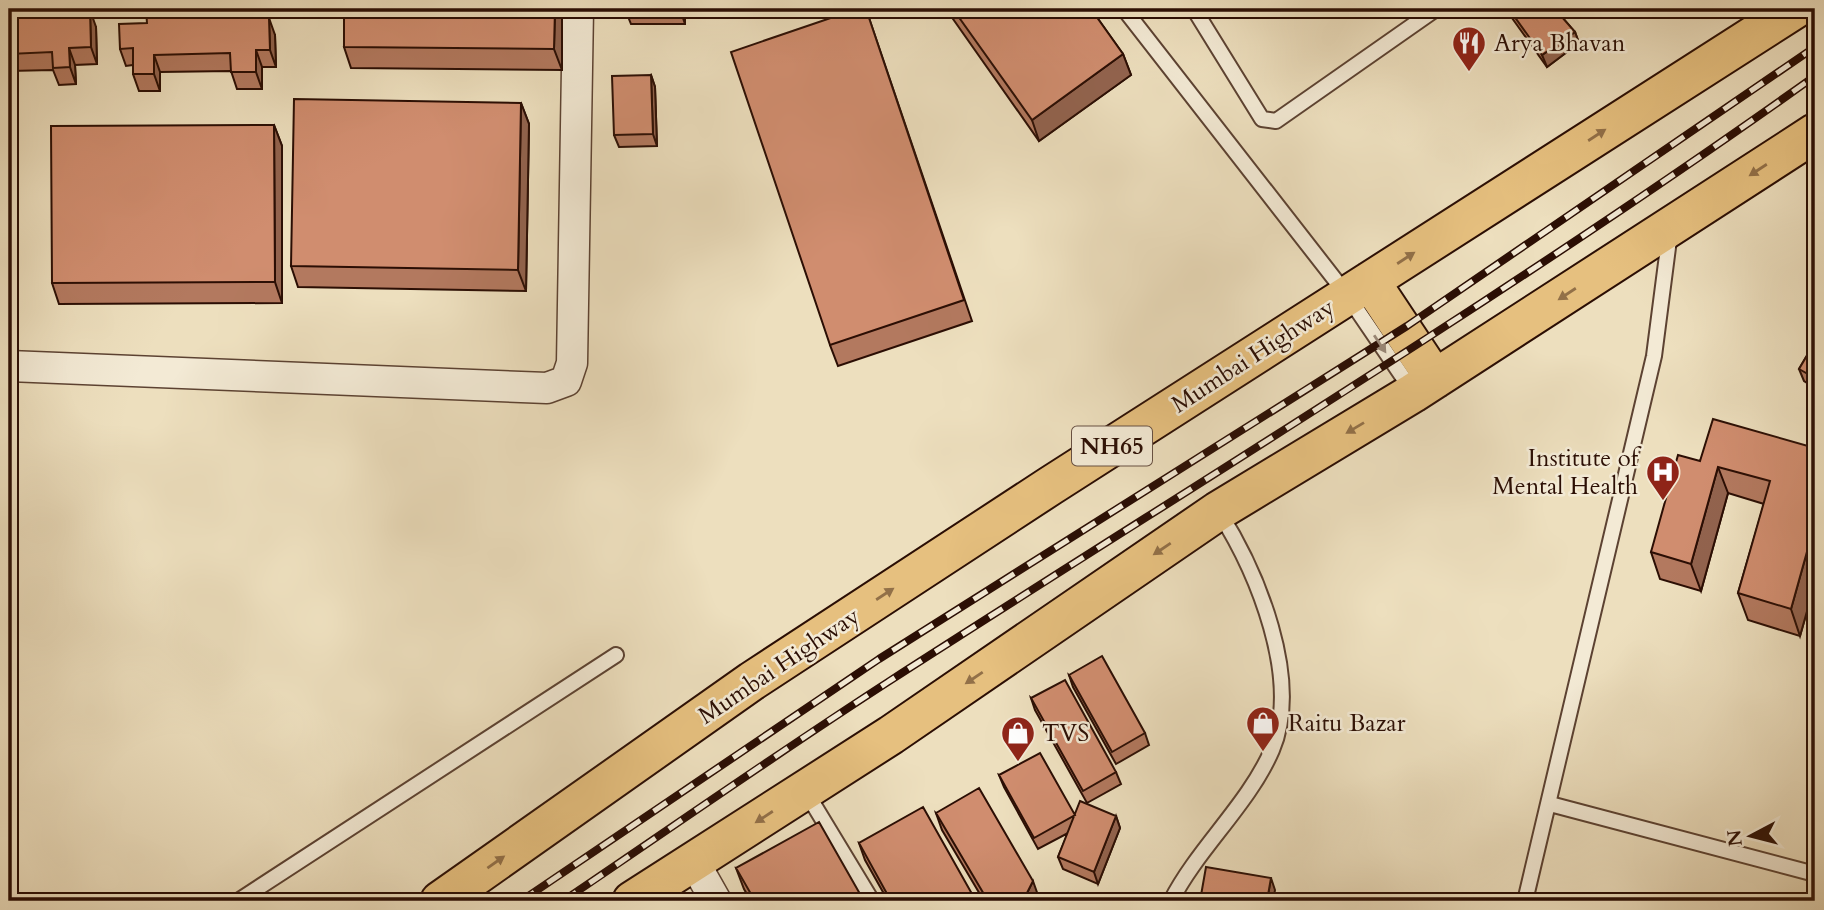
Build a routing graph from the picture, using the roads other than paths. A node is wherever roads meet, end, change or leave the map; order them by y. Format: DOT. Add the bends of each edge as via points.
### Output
graph roads {
  1 [pos="578,9"];
  2 [pos="1124,9"];
  3 [pos="1194,9"];
  4 [pos="1436,9"];
  5 [pos="1795,9"];
  6 [pos="1815,133"];
  7 [pos="1670,228"];
  8 [pos="1358,288"];
  9 [pos="9,366"];
  10 [pos="1424,386"];
  11 [pos="1218,511"];
  12 [pos="616,654"];
  13 [pos="805,790"];
  14 [pos="1550,804"];
  15 [pos="694,863"];
  16 [pos="1815,874"];
  17 [pos="238,901"];
  18 [pos="440,901"];
  19 [pos="632,901"];
  20 [pos="716,901"];
  21 [pos="872,901"];
  22 [pos="1171,901"];
  23 [pos="1525,901"];
  1 -- 9 [label="street" via="572,363 566,381 547,388"];
  2 -- 8 [label="lane"];
  3 -- 4 [label="lane" via="1262,119 1276,121"];
  8 -- 5 [label="highway, Mumbai Highway / NH65, one-way"];
  6 -- 7 [label="highway, one-way"];
  7 -- 10 [label="highway, one-way"];
  7 -- 14 [label="lane" via="1654,356"];
  8 -- 10 [label="highway"];
  18 -- 8 [label="highway, Mumbai Highway / NH65, one-way" via="752,681"];
  10 -- 11 [label="highway, one-way"];
  11 -- 13 [label="highway, one-way"];
  11 -- 22 [label="lane" via="1241,546 1268,617 1278,659 1281,713 1272,750"];
  12 -- 17 [label="lane"];
  13 -- 15 [label="highway, one-way"];
  13 -- 21 [label="lane"];
  14 -- 16 [label="lane"];
  14 -- 23 [label="lane"];
  15 -- 19 [label="highway"];
  15 -- 20 [label="street"];
}
